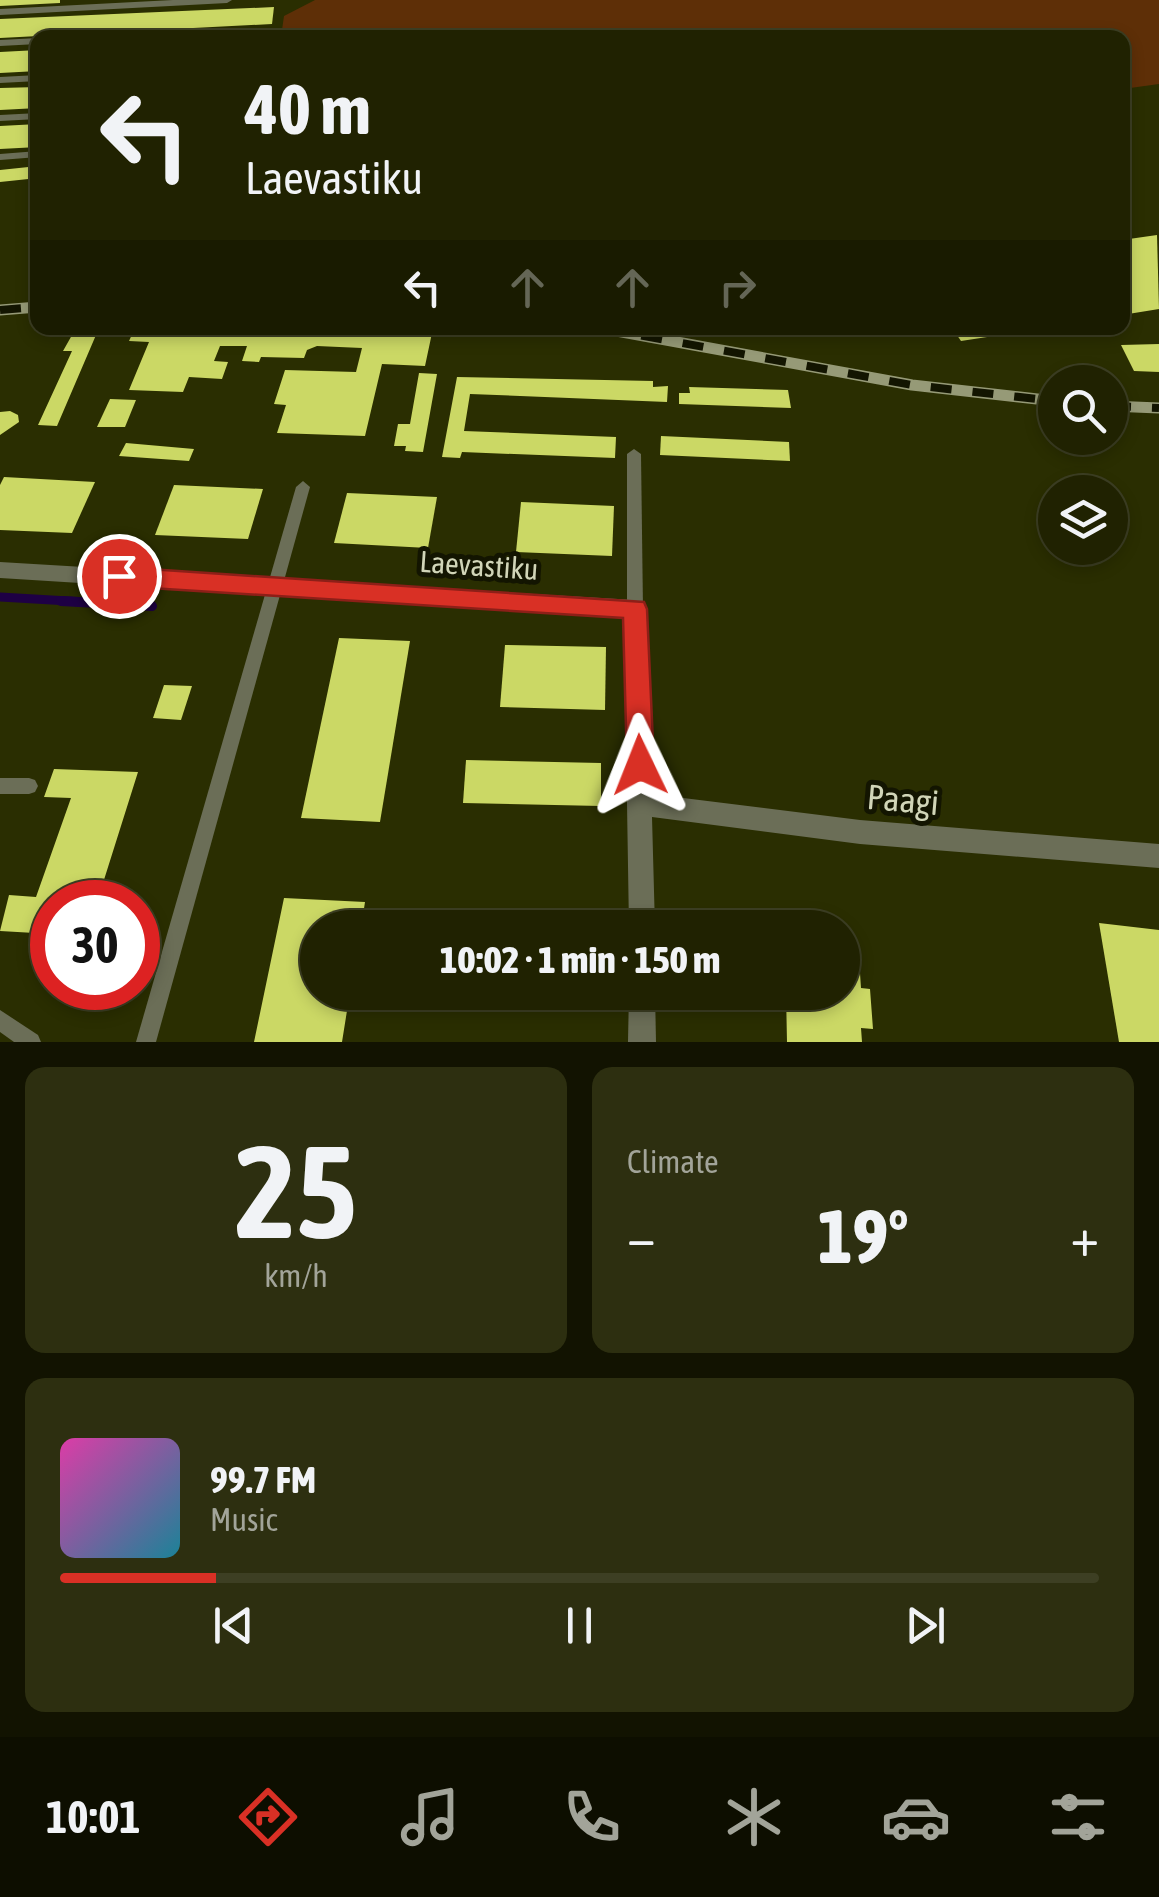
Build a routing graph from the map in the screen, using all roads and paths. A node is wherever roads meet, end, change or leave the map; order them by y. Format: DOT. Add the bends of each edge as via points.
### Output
graph roads {
  1 [pos="228,0"];
  2 [pos="0,12"];
  3 [pos="30,42"];
  4 [pos="0,43"];
  5 [pos="30,78"];
  6 [pos="0,80"];
  7 [pos="30,116"];
  8 [pos="0,118"];
  9 [pos="30,155"];
  10 [pos="0,157"];
  11 [pos="634,454"];
  12 [pos="303,487"];
  13 [pos="0,570"];
  14 [pos="278,585"];
  15 [pos="635,609"];
  16 [pos="0,786"];
  17 [pos="29,786"];
  18 [pos="642,804"];
  19 [pos="1159,856"];
  20 [pos="642,910"];
  21 [pos="642,1010"];
  22 [pos="0,1020"];
  23 [pos="31,1042"];
  24 [pos="146,1042"];
  25 [pos="642,1042"];
  1 -- 2 [label="lane"];
  3 -- 4 [label="lane"];
  5 -- 6 [label="lane"];
  7 -- 8 [label="lane"];
  9 -- 10 [label="lane"];
  11 -- 15 [label="lane"];
  12 -- 14 [label="lane"];
  13 -- 14 [label="street, Laevastiku"];
  14 -- 15 [label="street, Laevastiku"];
  14 -- 24 [label="lane"];
  15 -- 18 [label="street"];
  16 -- 17 [label="lane"];
  18 -- 19 [label="street, Paagi" via="860,832"];
  18 -- 20 [label="street"];
  21 -- 25 [label="street"];
  22 -- 23 [label="lane"];
}
